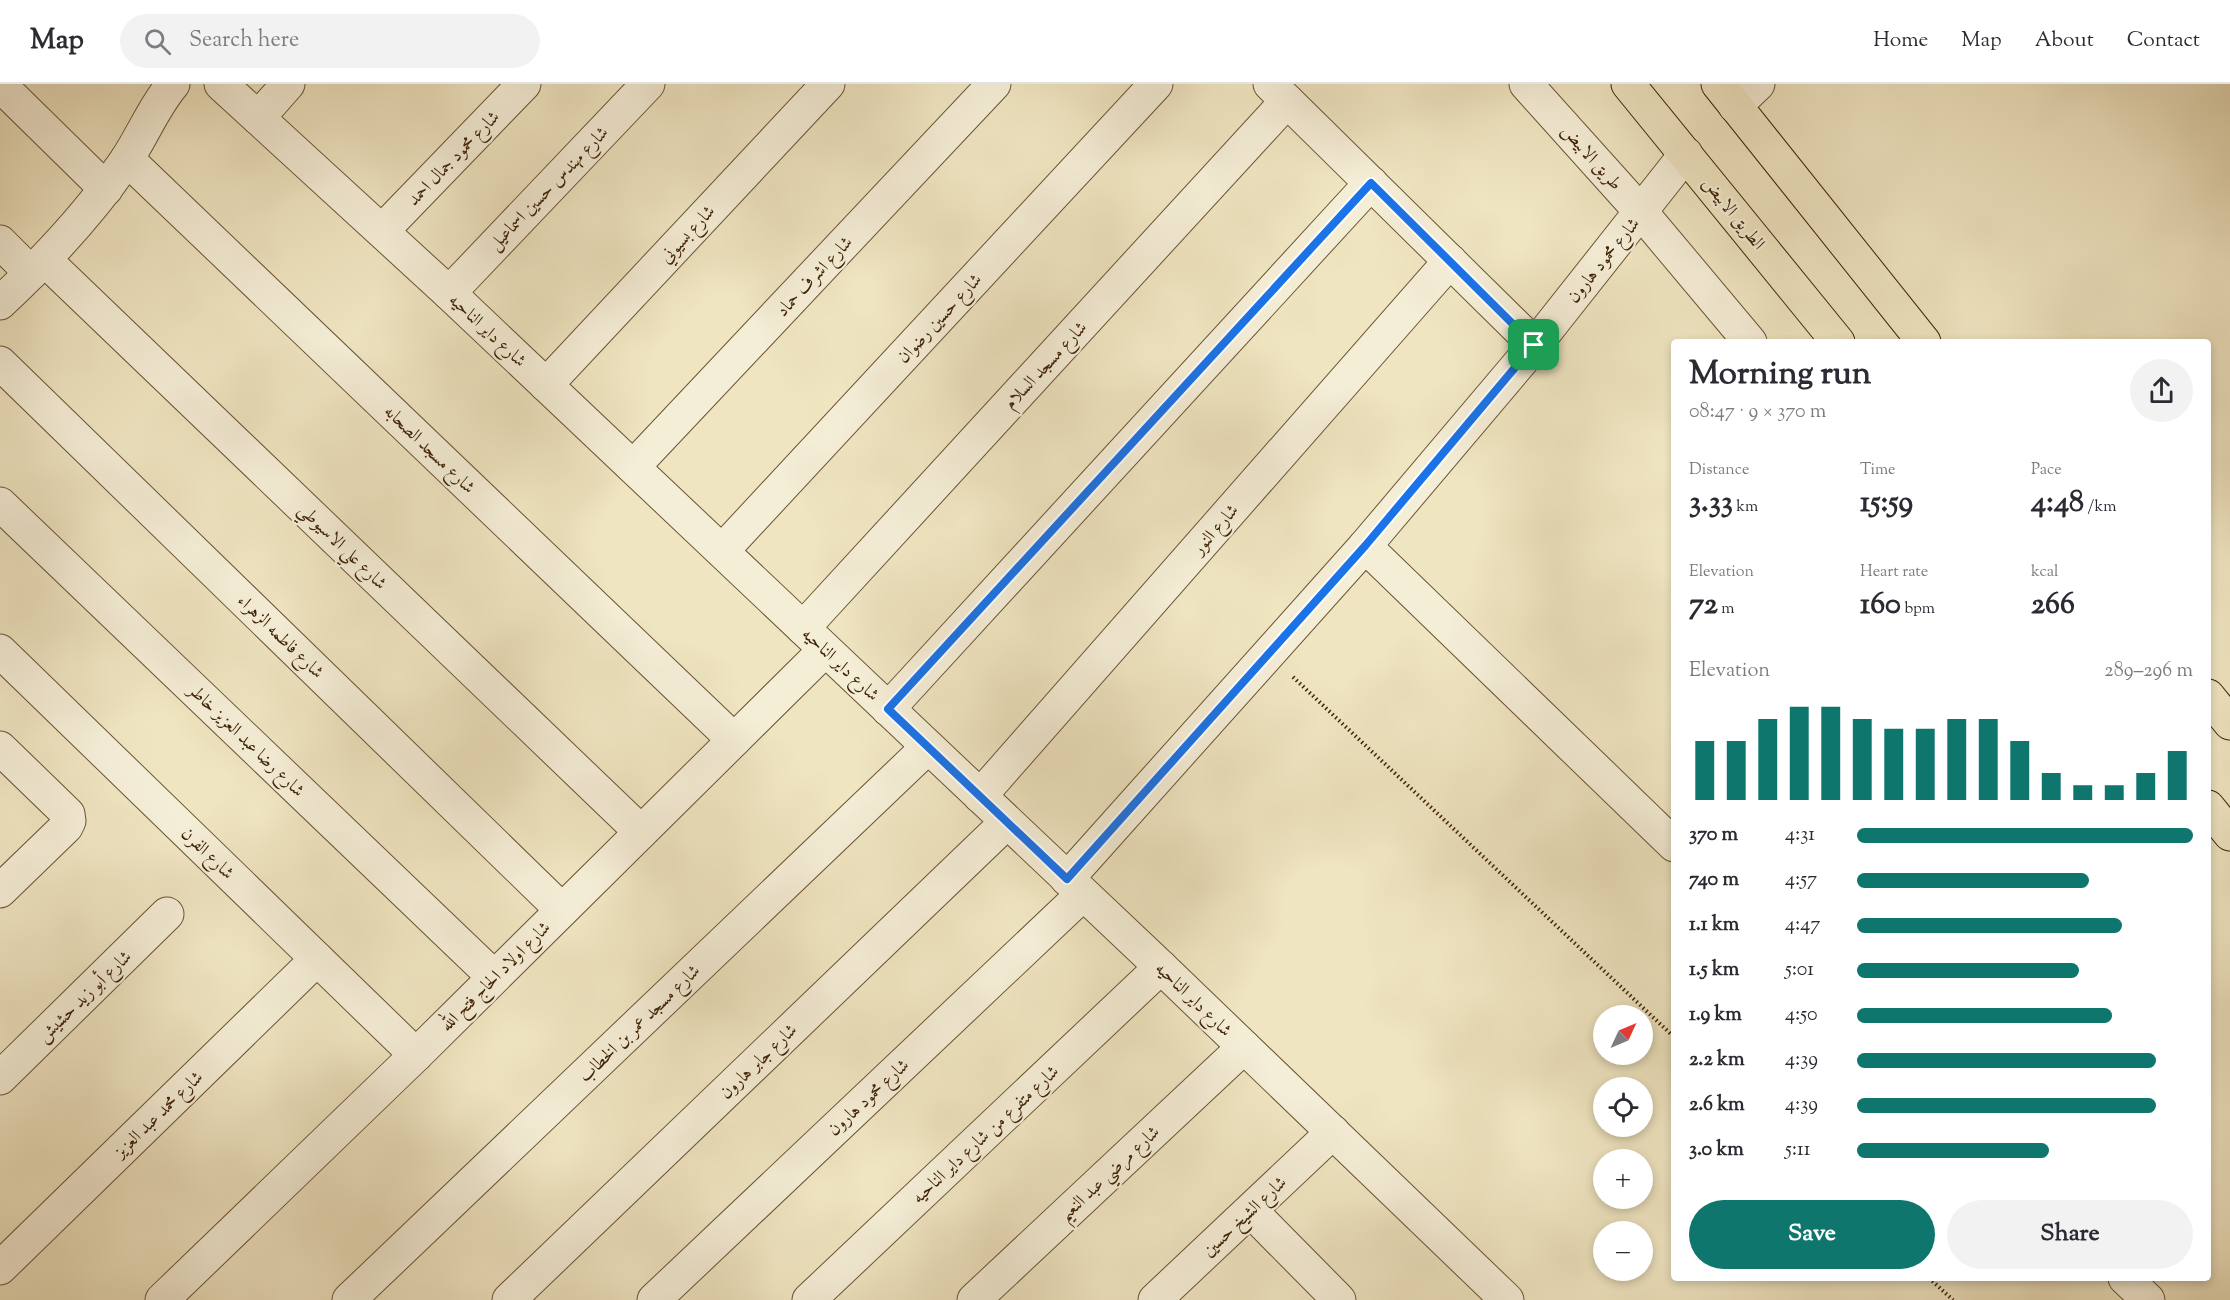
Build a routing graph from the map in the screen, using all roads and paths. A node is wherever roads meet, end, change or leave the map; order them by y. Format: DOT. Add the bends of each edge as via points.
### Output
graph roads {
  1 [pos="221,84"];
  2 [pos="288,84"];
  3 [pos="524,84"];
  4 [pos="648,84"];
  5 [pos="828,84"];
  6 [pos="994,84"];
  7 [pos="1156,84"];
  8 [pos="1526,84"];
  9 [pos="1628,84"];
  10 [pos="1758,84"];
  11 [pos="0,85"];
  12 [pos="162,88"];
  13 [pos="1279,93"];
  14 [pos="1726,95"];
  15 [pos="258,118"];
  16 [pos="1686,154"];
  17 [pos="127,159"];
  18 [pos="1371,183"];
  19 [pos="106,189"];
  20 [pos="1641,212"];
  21 [pos="382,231"];
  22 [pos="0,242"];
  23 [pos="1450,261"];
  24 [pos="38,267"];
  25 [pos="449,293"];
  26 [pos="0,303"];
  27 [pos="1747,339"];
  28 [pos="1836,339"];
  29 [pos="1922,339"];
  30 [pos="1534,345"];
  31 [pos="0,363"];
  32 [pos="546,385"];
  33 [pos="633,467"];
  34 [pos="0,504"];
  35 [pos="1365,546"];
  36 [pos="722,551"];
  37 [pos="814,639"];
  38 [pos="0,651"];
  39 [pos="1268,654"];
  40 [pos="2211,700"];
  41 [pos="888,709"];
  42 [pos="2230,723"];
  43 [pos="734,740"];
  44 [pos="928,747"];
  45 [pos="0,748"];
  46 [pos="980,796"];
  47 [pos="2211,811"];
  48 [pos="1007,822"];
  49 [pos="641,832"];
  50 [pos="2230,834"];
  51 [pos="1671,842"];
  52 [pos="1075,886"];
  53 [pos="0,891"];
  54 [pos="562,910"];
  55 [pos="167,915"];
  56 [pos="317,959"];
  57 [pos="1161,967"];
  58 [pos="494,977"];
  59 [pos="1671,1034"];
  60 [pos="1244,1047"];
  61 [pos="416,1055"];
  62 [pos="0,1078"];
  63 [pos="1333,1132"];
  64 [pos="1251,1211"];
  65 [pos="0,1268"];
  66 [pos="1932,1281"];
  67 [pos="2128,1281"];
  68 [pos="162,1300"];
  69 [pos="349,1300"];
  70 [pos="509,1300"];
  71 [pos="654,1300"];
  72 [pos="809,1300"];
  73 [pos="974,1300"];
  74 [pos="1155,1300"];
  75 [pos="1339,1300"];
  76 [pos="1507,1300"];
  77 [pos="1953,1300"];
  78 [pos="2148,1300"];
  1 -- 15 [label="street, شارع داير الناحيه"];
  2 -- 15 [label="street"];
  3 -- 21 [label="street, شارع محمود جمال احمد"];
  4 -- 25 [label="street, شارع مهندس حسين اسماعيل"];
  5 -- 32 [label="street, شارع بسيوني"];
  6 -- 33 [label="street, شارع اشرف حماد"];
  7 -- 36 [label="street, شارع حسين رضوان"];
  8 -- 20 [label="street, طريق الابيض"];
  9 -- 16 [label="main road, الطريق الابيض"];
  10 -- 14 [label="street"];
  11 -- 19 [label="street"];
  12 -- 17 [label="street"];
  13 -- 18 [label="street"];
  13 -- 37 [label="street, شارع مسجد السلام"];
  14 -- 29 [label="main road"];
  15 -- 21 [label="street, شارع داير الناحيه"];
  16 -- 20 [label="street, شارع محمود هارون"];
  16 -- 28 [label="main road, الطريق الابيض"];
  17 -- 19 [label="street"];
  17 -- 43 [label="street, شارع مسجد الصحابه"];
  18 -- 23 [label="street"];
  18 -- 41 [label="street"];
  19 -- 24 [label="street"];
  20 -- 27 [label="street, طريق الابيض"];
  20 -- 30 [label="street, شارع محمود هارون"];
  21 -- 25 [label="street, شارع داير الناحيه"];
  22 -- 24 [label="street, شارع علي الاسيوطي"];
  23 -- 30 [label="street"];
  23 -- 46 [label="street, شارع النور"];
  24 -- 26 [label="street"];
  24 -- 49 [label="street, شارع علي الاسيوطي"];
  25 -- 32 [label="street, شارع داير الناحيه"];
  30 -- 35 [label="street, شارع محمود هارون"];
  31 -- 54 [label="street, شارع فاطمه الزهراء"];
  32 -- 33 [label="street, شارع داير الناحيه"];
  33 -- 36 [label="street, شارع داير الناحيه"];
  34 -- 58 [label="street, شارع رضا عبد العزيز خاطر"];
  35 -- 39 [label="street, شارع محمود هارون"];
  35 -- 51 [label="street"];
  36 -- 37 [label="street, شارع داير الناحيه"];
  37 -- 41 [label="street, شارع داير الناحيه"];
  37 -- 43 [label="street, شارع اولاد الحاج فتح الله"];
  38 -- 56 [label="street, شارع الفرن"];
  39 -- 52 [label="street, شارع محمود هارون"];
  39 -- 59 [label="path"];
  40 -- 42 [label="main road"];
  41 -- 44 [label="street, شارع داير الناحيه"];
  43 -- 49 [label="street, شارع اولاد الحاج فتح الله"];
  44 -- 46 [label="street, شارع داير الناحيه"];
  44 -- 69 [label="street, شارع مسجد عمر بن الخطاب"];
  45 -- 53 [label="street" via="68,814 69,821"];
  46 -- 48 [label="street, شارع داير الناحيه"];
  47 -- 50 [label="main road"];
  48 -- 52 [label="street, شارع داير الناحيه"];
  48 -- 70 [label="street, شارع جابر هارون"];
  49 -- 54 [label="street, شارع اولاد الحاج فتح الله"];
  52 -- 57 [label="street, شارع داير الناحيه"];
  52 -- 71 [label="street, شارع محمود هارون"];
  54 -- 58 [label="street, شارع اولاد الحاج فتح الله"];
  55 -- 62 [label="street, شارع أبو زيد حشيش"];
  56 -- 61 [label="street, شارع الفرن"];
  56 -- 65 [label="street, شارع محمد عبد العزيز"];
  57 -- 60 [label="street, شارع داير الناحيه"];
  57 -- 72 [label="street, شارع متفرع من شارع داير الناحيه"];
  58 -- 61 [label="street, شارع اولاد الحاج فتح الله"];
  60 -- 63 [label="street, شارع داير الناحيه"];
  60 -- 73 [label="street, شارع مرضي عبد النعيم"];
  61 -- 68 [label="street, شارع اولاد الحاج فتح الله"];
  63 -- 64 [label="street, شارع الشيخ حسين"];
  63 -- 76 [label="street, شارع داير الناحيه"];
  64 -- 74 [label="street, شارع الشيخ حسين"];
  64 -- 75 [label="street"];
  66 -- 77 [label="path"];
  67 -- 78 [label="street"];
}
